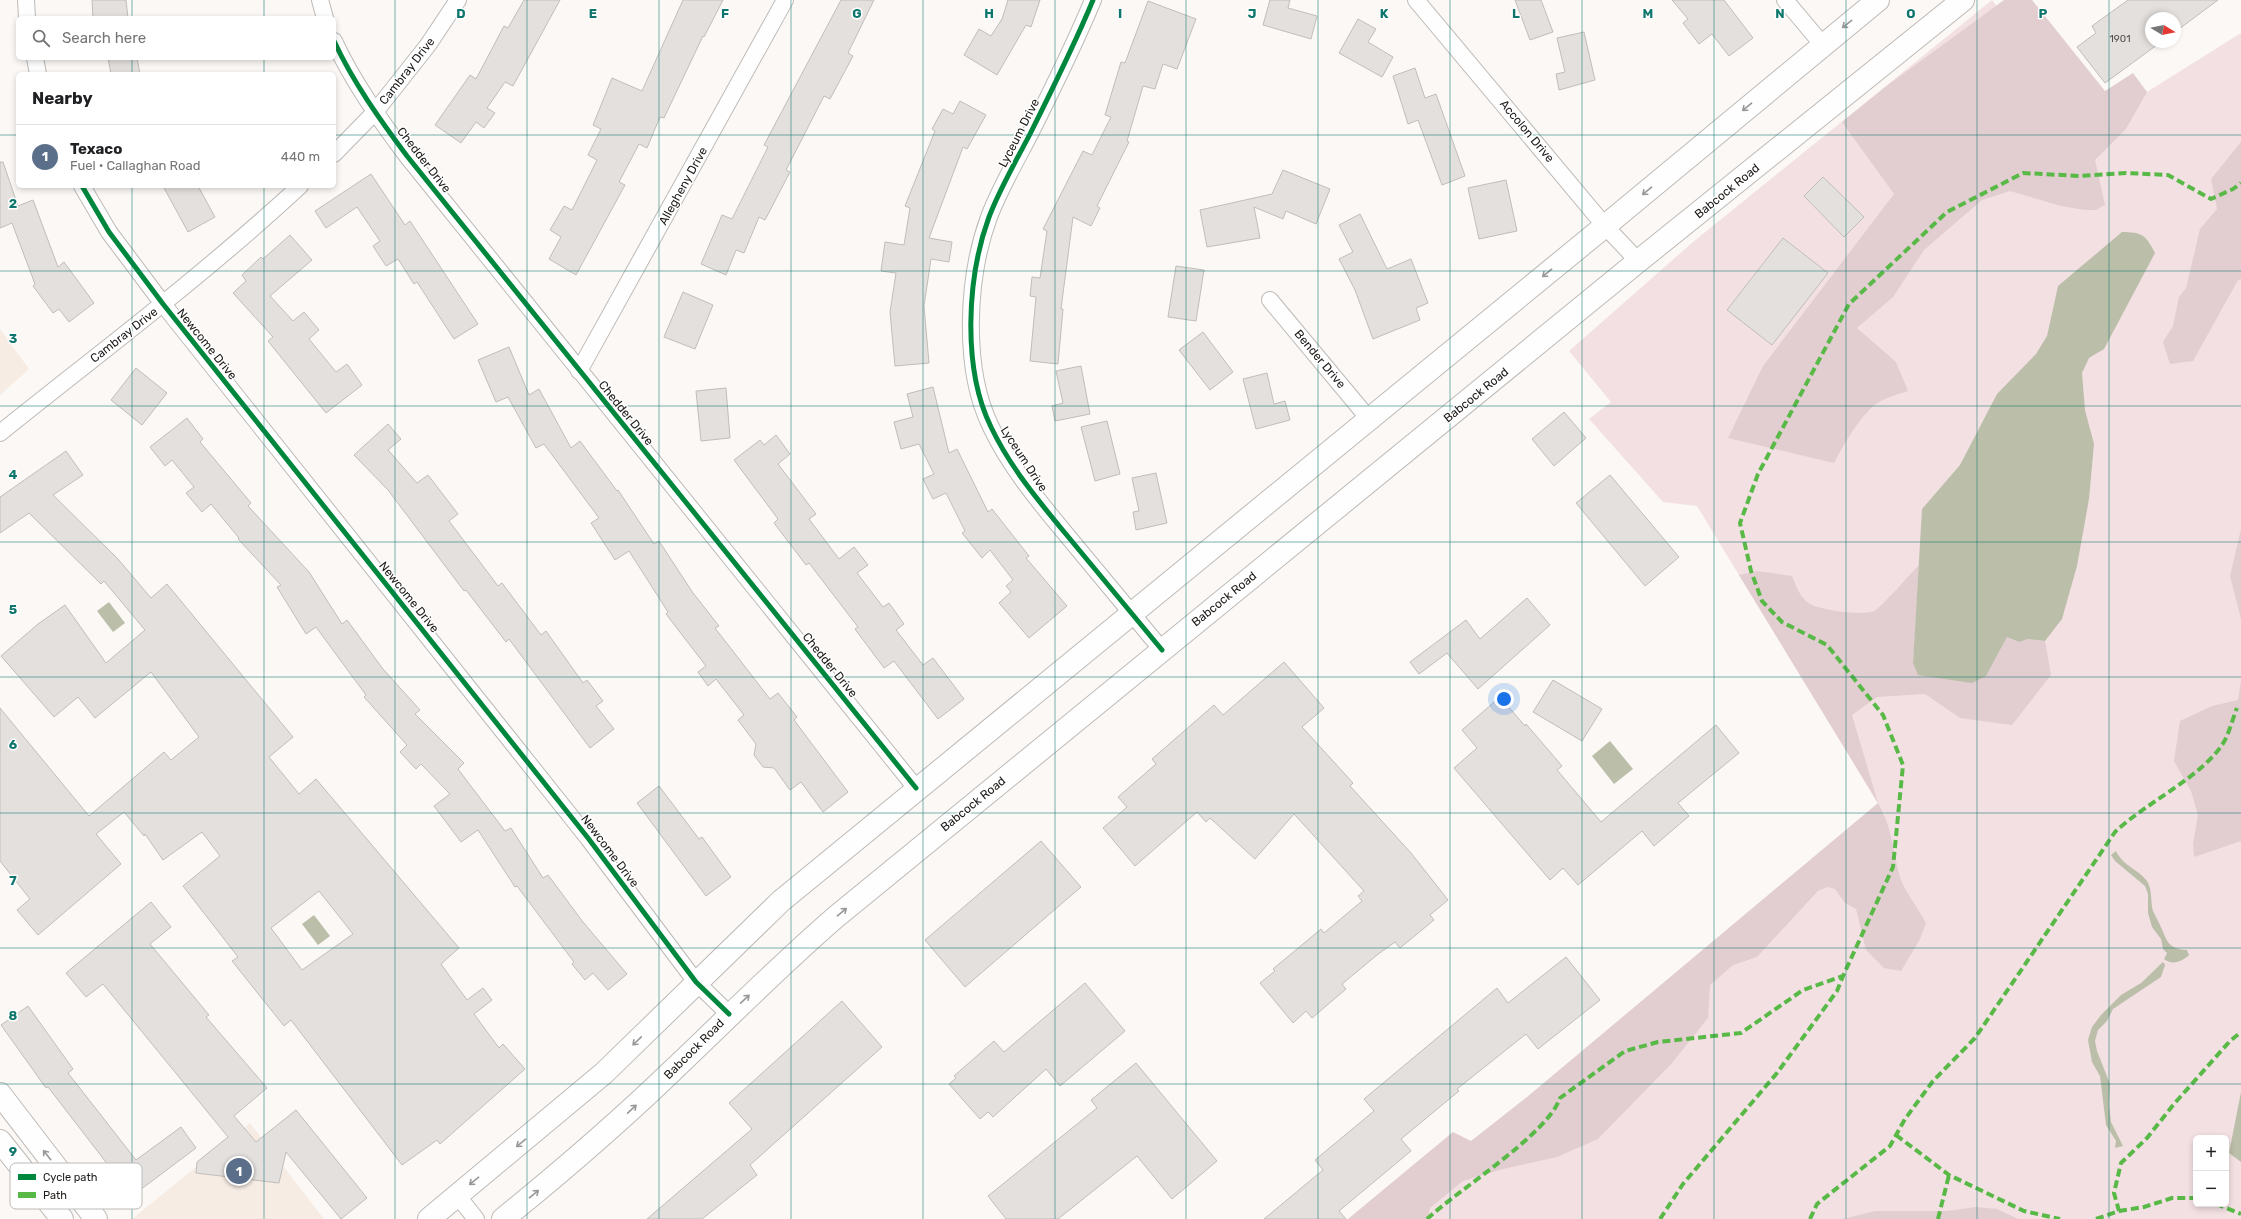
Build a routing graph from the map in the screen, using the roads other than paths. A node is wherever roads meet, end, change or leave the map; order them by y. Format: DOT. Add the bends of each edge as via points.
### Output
graph roads {
  1 [pos="26,0"];
  2 [pos="320,0"];
  3 [pos="458,0"];
  4 [pos="785,0"];
  5 [pos="1093,0"];
  6 [pos="1416,0"];
  7 [pos="1785,0"];
  8 [pos="1878,0"];
  9 [pos="1963,0"];
  10 [pos="27,16"];
  11 [pos="324,16"];
  12 [pos="1822,44"];
  13 [pos="336,45"];
  14 [pos="35,60"];
  15 [pos="38,72"];
  16 [pos="376,112"];
  17 [pos="336,152"];
  18 [pos="83,188"];
  19 [pos="298,188"];
  20 [pos="1605,226"];
  21 [pos="1638,262"];
  22 [pos="1270,300"];
  23 [pos="163,304"];
  24 [pos="579,371"];
  25 [pos="1369,419"];
  26 [pos="0,432"];
  27 [pos="1131,612"];
  28 [pos="1162,650"];
  29 [pos="916,788"];
  30 [pos="696,982"];
  31 [pos="729,1014"];
  32 [pos="0,1094"];
  33 [pos="0,1141"];
  34 [pos="17,1163"];
  35 [pos="53,1163"];
  36 [pos="457,1195"];
  37 [pos="53,1209"];
  38 [pos="88,1209"];
  39 [pos="60,1218"];
  40 [pos="96,1219"];
  41 [pos="429,1219"];
  42 [pos="476,1219"];
  43 [pos="504,1219"];
  1 -- 10 [label="street"];
  2 -- 11 [label="street"];
  3 -- 16 [label="street, Cambray Drive" via="428,45"];
  4 -- 24 [label="street, Allegheny Drive"];
  5 -- 27 [label="street, Lyceum Drive" via="1057,82 989,217 974,278 971,341 982,403 990,426 1007,457 1033,494"];
  6 -- 20 [label="street, Accolon Drive"];
  7 -- 12 [label="street"];
  8 -- 12 [label="main road, one-way"];
  9 -- 21 [label="main road, Babcock Road"];
  12 -- 20 [label="main road, one-way"];
  13 -- 16 [label="street, Chedder Drive"];
  14 -- 15 [label="street"];
  16 -- 17 [label="street, Cambray Drive"];
  16 -- 24 [label="street, Chedder Drive" via="407,156"];
  18 -- 23 [label="street, Newcome Drive" via="109,232"];
  19 -- 23 [label="street, Cambray Drive" via="258,225"];
  20 -- 21 [label="street, Accolon Drive"];
  20 -- 25 [label="main road, one-way"];
  21 -- 28 [label="main road, Babcock Road"];
  22 -- 25 [label="street, Bender Drive"];
  23 -- 26 [label="street, Cambray Drive"];
  23 -- 30 [label="street, Newcome Drive" via="588,838"];
  24 -- 29 [label="street, Chedder Drive"];
  25 -- 27 [label="main road"];
  27 -- 28 [label="street, Lyceum Drive"];
  27 -- 29 [label="main road"];
  31 -- 28 [label="main road, Babcock Road, one-way" via="837,916"];
  29 -- 30 [label="main road" via="781,901"];
  30 -- 31 [label="street, Newcome Drive"];
  30 -- 36 [label="main road, one-way" via="604,1073"];
  43 -- 31 [label="main road, Babcock Road, one-way" via="619,1121"];
  35 -- 32 [label="main road, one-way"];
  33 -- 34 [label="main road"];
  36 -- 41 [label="main road"];
  36 -- 42 [label="street"];
  37 -- 39 [label="main road"];
  40 -- 38 [label="main road, one-way"];
}
